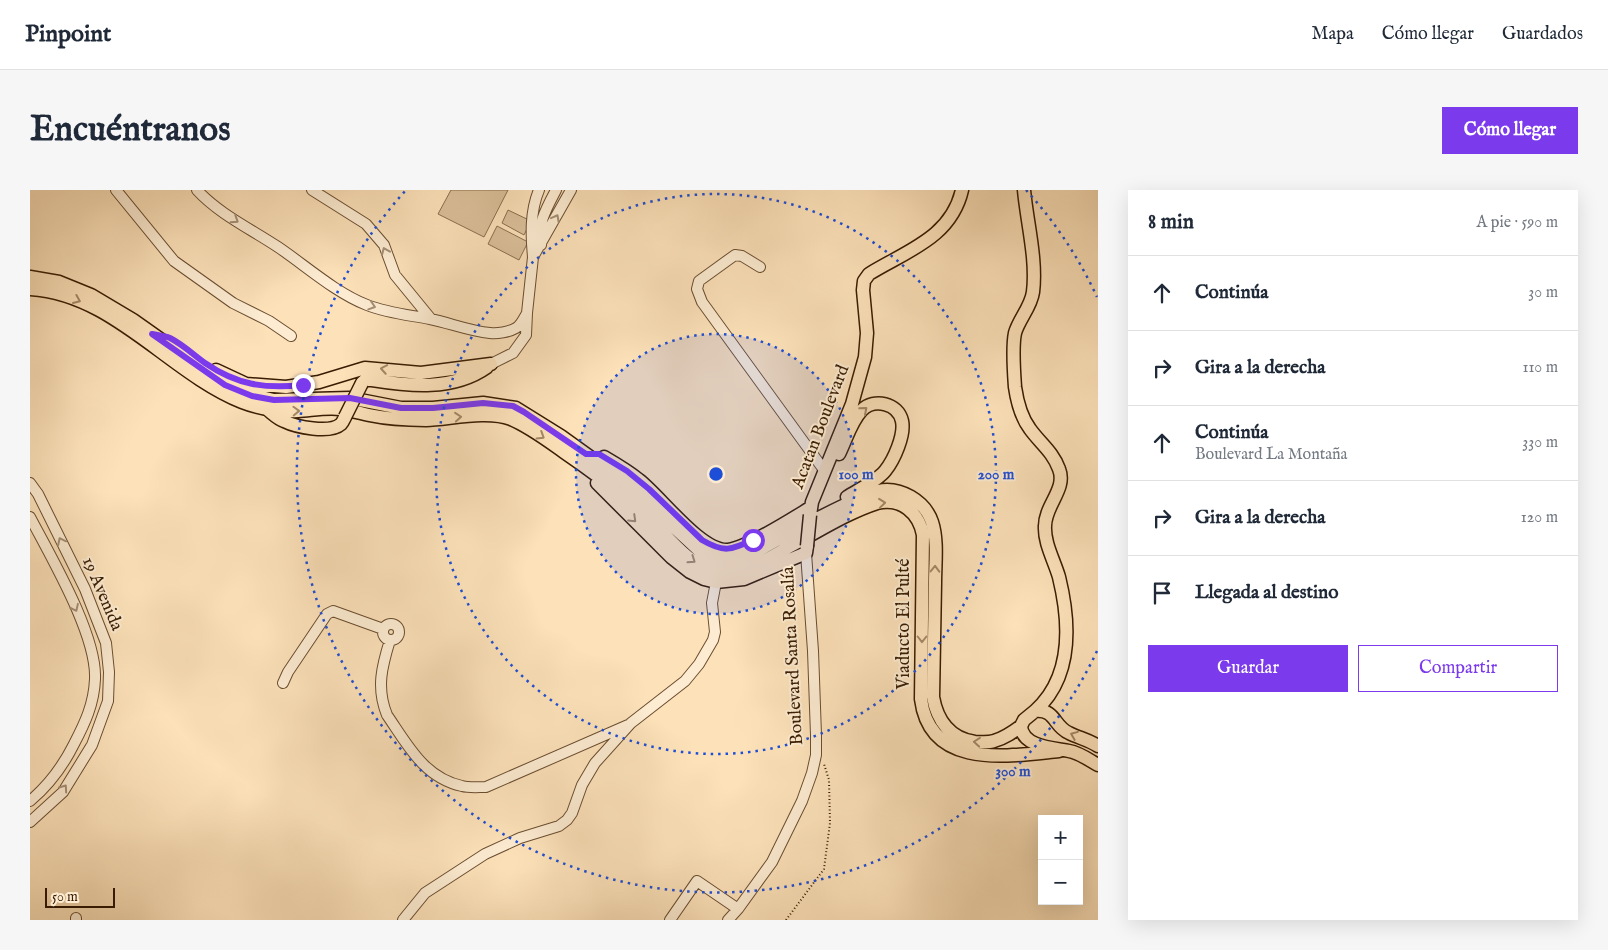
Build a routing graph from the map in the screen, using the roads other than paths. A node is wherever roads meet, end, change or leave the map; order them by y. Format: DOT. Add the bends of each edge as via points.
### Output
graph roads {
  1 [pos="116,190"];
  2 [pos="197,190"];
  3 [pos="312,190"];
  4 [pos="539,190"];
  5 [pos="556,190"];
  6 [pos="571,190"];
  7 [pos="962,190"];
  8 [pos="1024,190"];
  9 [pos="541,245"];
  10 [pos="532,257"];
  11 [pos="760,267"];
  12 [pos="31,281"];
  13 [pos="526,313"];
  14 [pos="431,319"];
  15 [pos="152,334"];
  16 [pos="292,336"];
  17 [pos="491,364"];
  18 [pos="268,410"];
  19 [pos="586,454"];
  20 [pos="590,470"];
  21 [pos="824,470"];
  22 [pos="30,483"];
  23 [pos="833,511"];
  24 [pos="810,512"];
  25 [pos="30,518"];
  26 [pos="801,543"];
  27 [pos="716,582"];
  28 [pos="383,629"];
  29 [pos="390,640"];
  30 [pos="1055,682"];
  31 [pos="284,683"];
  32 [pos="1035,711"];
  33 [pos="1055,718"];
  34 [pos="632,723"];
  35 [pos="1021,726"];
  36 [pos="1098,746"];
  37 [pos="1059,750"];
  38 [pos="1098,765"];
  39 [pos="30,801"];
  40 [pos="30,822"];
  41 [pos="738,909"];
  42 [pos="403,920"];
  43 [pos="670,920"];
  44 [pos="728,920"];
  1 -- 16 [label="street" via="174,261 233,303"];
  2 -- 14 [label="street, one-way" via="205,199 341,291 367,305"];
  14 -- 3 [label="street, one-way" via="395,275 384,245 366,224"];
  4 -- 10 [label="street" via="534,202"];
  5 -- 9 [label="street" via="540,226"];
  9 -- 6 [label="street, one-way"];
  7 -- 21 [label="main road, Acatan Boulevard" via="956,210 936,234 869,274 864,281 865,358 852,404"];
  8 -- 30 [label="main road" via="1031,240 1033,293 1015,334 1016,387 1022,414 1060,470 1059,489 1044,523 1067,620 1062,669"];
  9 -- 10 [label="street"];
  10 -- 13 [label="street"];
  11 -- 21 [label="street" via="736,255 700,281 697,289 702,302"];
  12 -- 15 [label="main road" via="59,282 83,290"];
  12 -- 18 [label="main road, one-way" via="86,303 113,318 211,387 246,404"];
  13 -- 14 [label="street" via="516,328 491,333"];
  13 -- 17 [label="street" via="526,335 521,344 513,353"];
  17 -- 15 [label="main road, one-way" via="421,373 365,368 303,385 264,386 246,384 230,377 170,338"];
  15 -- 19 [label="main road" via="225,385 252,396 274,400 350,398 401,408 502,404 520,409"];
  17 -- 18 [label="main road, bridge" via="477,374 436,385 365,380 341,424 330,428 312,428 283,421"];
  18 -- 20 [label="main road, one-way" via="340,409 402,420 497,416 525,427"];
  19 -- 24 [label="main road" via="599,454 640,480 702,540 719,549 734,549"];
  19 -- 26 [label="main road" via="625,482 693,546 711,557 732,560"];
  20 -- 26 [label="main road, one-way" via="635,506 692,562 709,570 743,569"];
  20 -- 27 [label="main road, one-way" via="598,485 671,557 690,572"];
  21 -- 24 [label="main road, Acatan Boulevard"];
  40 -- 22 [label="street, 19 Avenida, one-way" via="63,792 92,745 108,701 109,672 106,643 85,589"];
  24 -- 23 [label="main road, one-way" via="855,419 872,404 890,405 900,414 902,425 891,461 882,475 839,502"];
  23 -- 26 [label="main road, Viaducto El Pulté"];
  35 -- 23 [label="main road, Viaducto El Pulté, one-way" via="993,742 971,741 953,734 938,716 933,697 935,536 932,521 922,506 904,493 885,490 872,492"];
  24 -- 26 [label="main road, bridge"];
  25 -- 39 [label="street, 19 Avenida, one-way" via="81,620 95,677 88,719 46,788"];
  26 -- 27 [label="main road" via="749,578"];
  26 -- 37 [label="main road, Viaducto El Pulté, one-way" via="877,503 899,504 911,511 920,522 923,536 921,699 932,729 949,745 978,755"];
  26 -- 41 [label="street, Boulevard Santa Rosalía" via="813,660 816,755 802,801 772,862"];
  27 -- 34 [label="street" via="712,603 716,632 699,664 685,681"];
  28 -- 29 [label="street" via="383,635"];
  28 -- 29 [label="street" via="389,624 398,627 398,638"];
  28 -- 31 [label="street" via="333,611 327,614"];
  29 -- 34 [label="street" via="380,678 386,715 422,765 462,786 486,787"];
  30 -- 32 [label="main road, Viaducto El Pulté" via="1048,698"];
  30 -- 33 [label="main road"];
  32 -- 33 [label="main road" via="1046,712"];
  32 -- 35 [label="main road, Viaducto El Pulté"];
  36 -- 33 [label="main road, one-way" via="1062,729"];
  34 -- 42 [label="street" via="595,764 567,820 485,854 425,894"];
  35 -- 37 [label="main road" via="1030,741"];
  37 -- 38 [label="main road" via="1081,755"];
  41 -- 43 [label="street" via="697,881"];
  41 -- 44 [label="street, Boulevard Santa Rosalía"];
}
